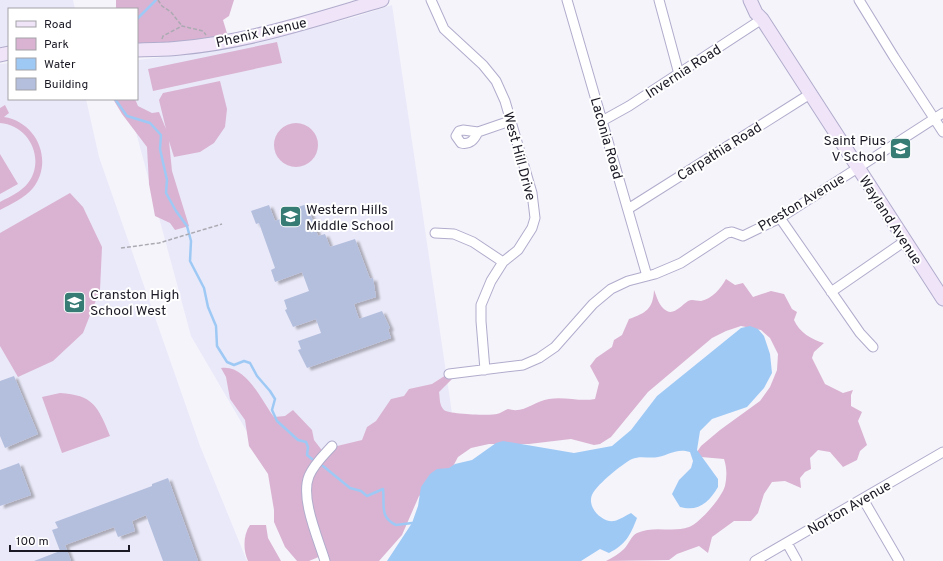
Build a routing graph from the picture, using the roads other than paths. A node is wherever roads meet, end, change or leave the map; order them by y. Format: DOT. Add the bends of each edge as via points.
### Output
graph roads {
  1 [pos="382,0"];
  2 [pos="431,0"];
  3 [pos="567,0"];
  4 [pos="659,0"];
  5 [pos="750,0"];
  6 [pos="756,0"];
  7 [pos="859,0"];
  8 [pos="762,18"];
  9 [pos="138,50"];
  10 [pos="679,74"];
  11 [pos="810,94"];
  12 [pos="943,114"];
  13 [pos="935,119"];
  14 [pos="510,121"];
  15 [pos="602,121"];
  16 [pos="478,132"];
  17 [pos="943,132"];
  18 [pos="857,168"];
  19 [pos="628,209"];
  20 [pos="780,218"];
  21 [pos="435,233"];
  22 [pos="905,241"];
  23 [pos="503,262"];
  24 [pos="647,276"];
  25 [pos="831,292"];
  26 [pos="943,299"];
  27 [pos="873,347"];
  28 [pos="485,370"];
  29 [pos="448,374"];
  30 [pos="332,446"];
  31 [pos="941,457"];
  32 [pos="863,499"];
  33 [pos="787,543"];
  34 [pos="325,561"];
  35 [pos="755,561"];
  36 [pos="797,561"];
  37 [pos="899,561"];
  1 -- 9 [label="main road, Phenix Avenue" via="319,19 212,43"];
  2 -- 14 [label="street, West Hill Drive" via="444,29 483,65 496,81"];
  3 -- 15 [label="street, Laconia Road"];
  4 -- 10 [label="street"];
  5 -- 8 [label="main road, Wayland Avenue" via="756,13"];
  6 -- 8 [label="main road, Wayland Avenue"];
  7 -- 13 [label="street"];
  8 -- 10 [label="street, Invernia Road"];
  8 -- 11 [label="main road, Wayland Avenue"];
  10 -- 15 [label="street, Invernia Road"];
  11 -- 18 [label="main road, Wayland Avenue"];
  11 -- 19 [label="street, Carpathia Road"];
  12 -- 13 [label="street, Preston Avenue"];
  13 -- 17 [label="street"];
  13 -- 18 [label="street, Preston Avenue"];
  14 -- 16 [label="street"];
  14 -- 23 [label="street, West Hill Drive" via="532,193 535,218 532,228 518,250"];
  15 -- 19 [label="street, Laconia Road"];
  18 -- 20 [label="street, Preston Avenue"];
  18 -- 22 [label="main road, Wayland Avenue"];
  19 -- 24 [label="street, Laconia Road"];
  20 -- 24 [label="street, Preston Avenue" via="743,236 727,233 680,263"];
  20 -- 25 [label="street"];
  21 -- 23 [label="street" via="454,234 474,242"];
  22 -- 25 [label="street"];
  22 -- 26 [label="main road, Wayland Avenue"];
  23 -- 28 [label="street, West Hill Drive" via="491,281 481,305"];
  24 -- 28 [label="street, Preston Avenue" via="611,289 593,304 555,347 539,358 523,365"];
  25 -- 27 [label="street"];
  28 -- 29 [label="street, Preston Avenue"];
  30 -- 34 [label="street" via="310,474 307,494"];
  31 -- 32 [label="street, Norton Avenue"];
  32 -- 33 [label="street, Norton Avenue"];
  32 -- 37 [label="street"];
  33 -- 35 [label="street, Norton Avenue"];
  33 -- 36 [label="street"];
}
